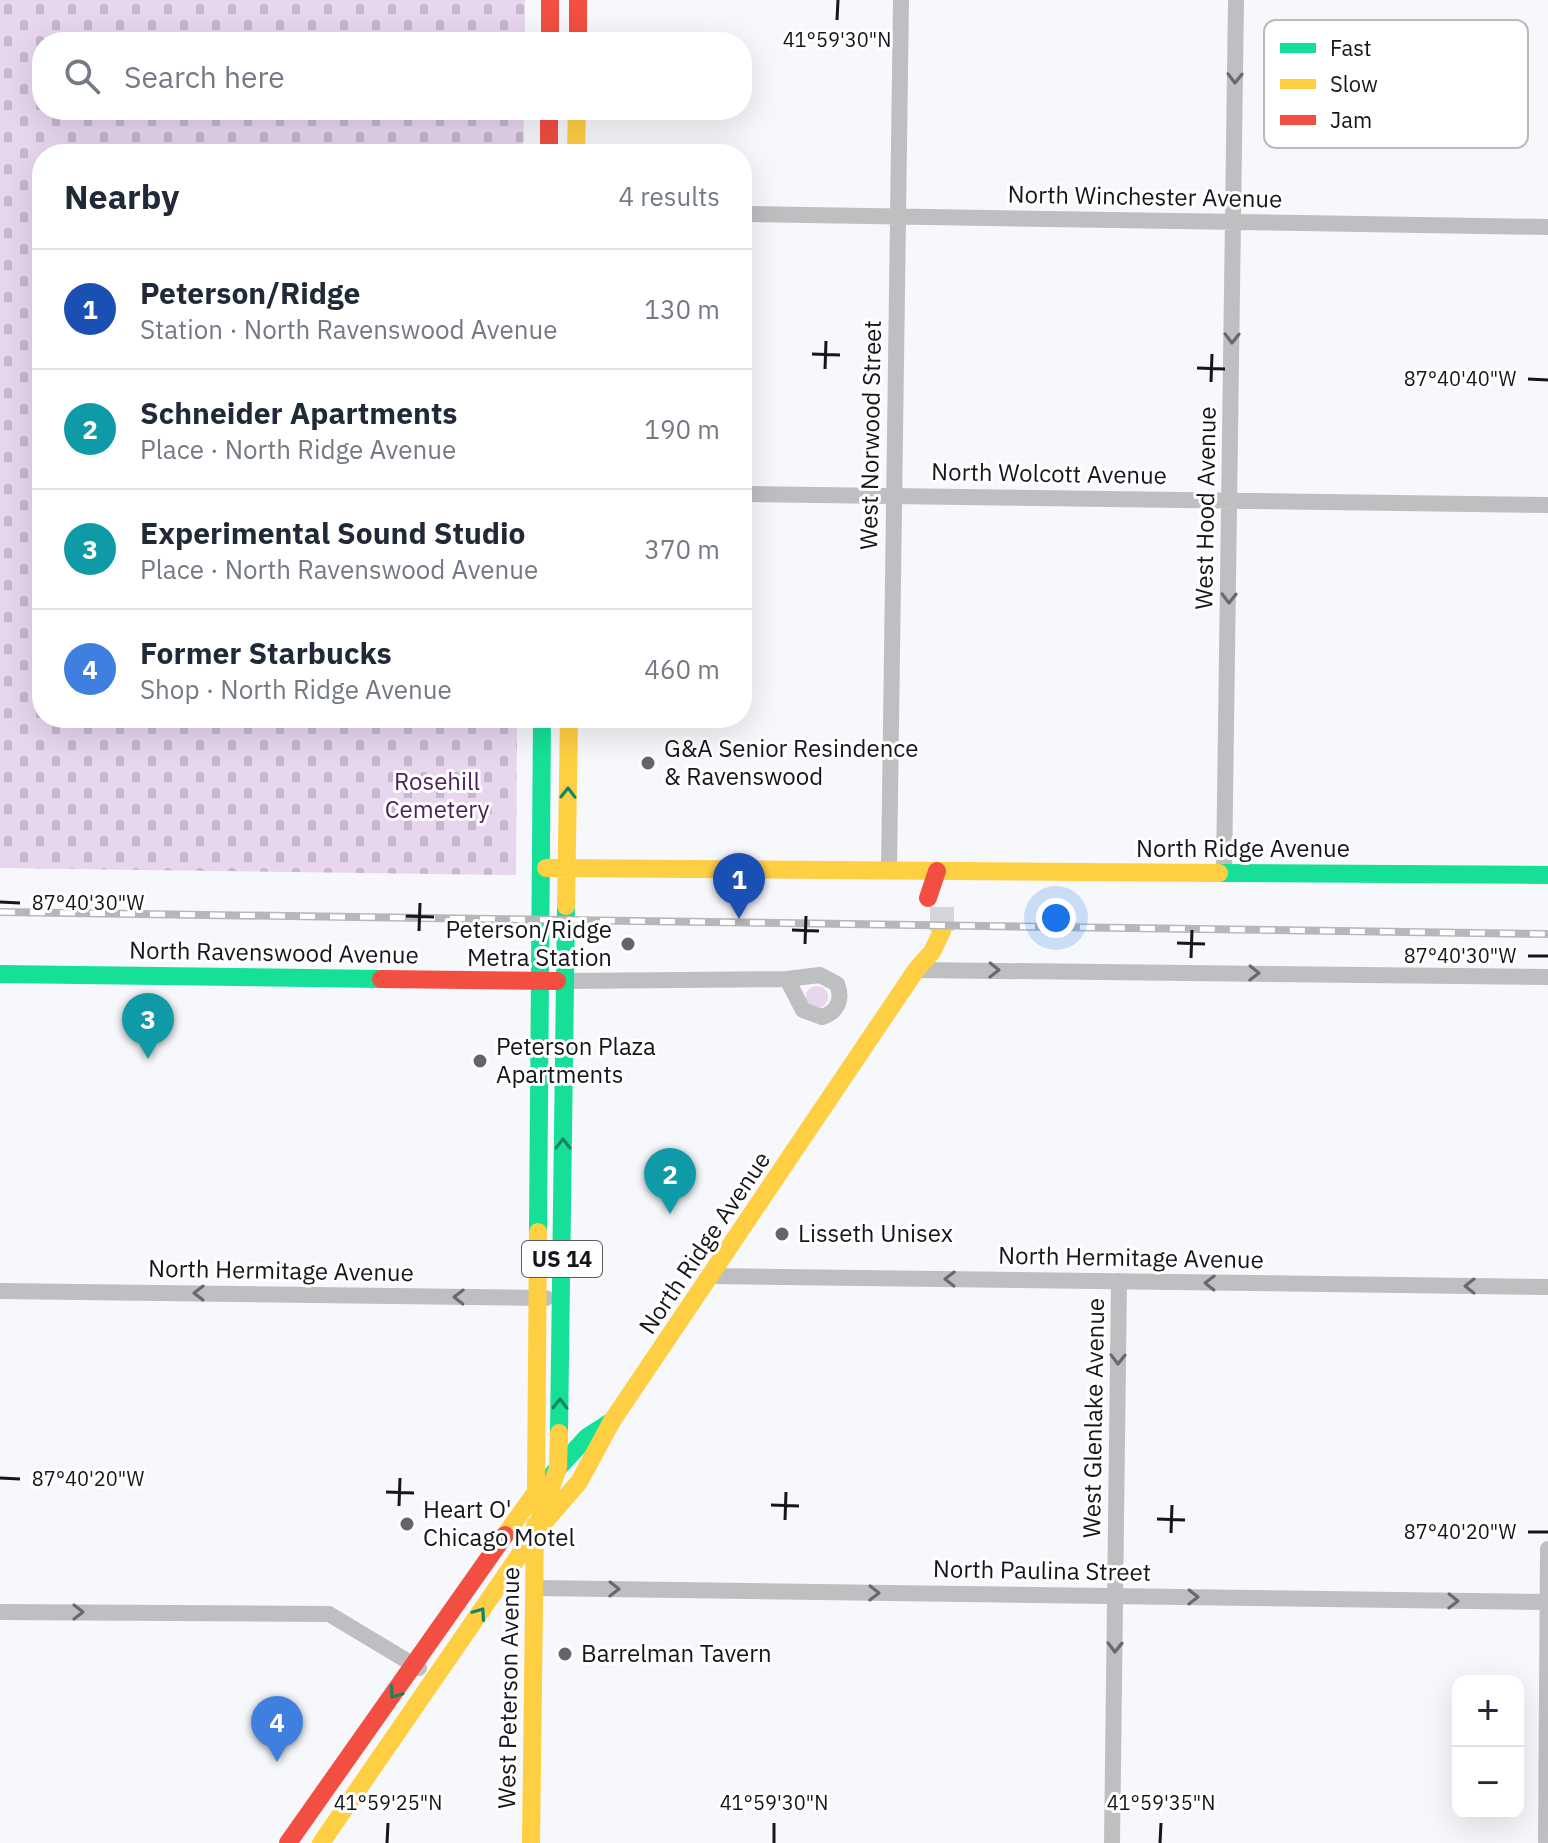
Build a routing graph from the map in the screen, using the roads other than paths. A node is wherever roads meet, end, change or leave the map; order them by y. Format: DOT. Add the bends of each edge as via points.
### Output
graph roads {
  1 [pos="550,0"];
  2 [pos="578,0"];
  3 [pos="901,0"];
  4 [pos="1236,0"];
  5 [pos="550,32"];
  6 [pos="578,32"];
  7 [pos="549,120"];
  8 [pos="577,120"];
  9 [pos="549,144"];
  10 [pos="576,144"];
  11 [pos="752,214"];
  12 [pos="898,217"];
  13 [pos="1233,222"];
  14 [pos="1548,227"];
  15 [pos="752,494"];
  16 [pos="894,496"];
  17 [pos="1230,500"];
  18 [pos="1548,505"];
  19 [pos="542,728"];
  20 [pos="569,728"];
  21 [pos="541,868"];
  22 [pos="567,868"];
  23 [pos="889,870"];
  24 [pos="937,871"];
  25 [pos="1224,872"];
  26 [pos="1548,875"];
  27 [pos="935,898"];
  28 [pos="935,931"];
  29 [pos="916,970"];
  30 [pos="0,974"];
  31 [pos="1548,977"];
  32 [pos="787,979"];
  33 [pos="540,981"];
  34 [pos="565,981"];
  35 [pos="713,1276"];
  36 [pos="1119,1281"];
  37 [pos="1548,1287"];
  38 [pos="0,1291"];
  39 [pos="537,1298"];
  40 [pos="561,1298"];
  41 [pos="612,1421"];
  42 [pos="558,1468"];
  43 [pos="536,1492"];
  44 [pos="534,1534"];
  45 [pos="1548,1549"];
  46 [pos="536,1588"];
  47 [pos="1115,1596"];
  48 [pos="1548,1602"];
  49 [pos="0,1612"];
  50 [pos="415,1665"];
  51 [pos="436,1677"];
  52 [pos="288,1843"];
  53 [pos="321,1843"];
  54 [pos="531,1843"];
  55 [pos="1112,1843"];
  56 [pos="1546,1843"];
  1 -- 5 [label="main road"];
  2 -- 6 [label="main road"];
  3 -- 12 [label="street, West Norwood Street"];
  4 -- 13 [label="street, West Hood Avenue, one-way"];
  7 -- 9 [label="main road"];
  8 -- 10 [label="main road"];
  11 -- 12 [label="street, North Winchester Avenue"];
  12 -- 13 [label="street, North Winchester Avenue"];
  12 -- 16 [label="street, West Norwood Street"];
  13 -- 14 [label="street, North Winchester Avenue"];
  13 -- 17 [label="street, West Hood Avenue, one-way"];
  15 -- 16 [label="street, North Wolcott Avenue"];
  16 -- 17 [label="street, North Wolcott Avenue"];
  16 -- 23 [label="street, West Norwood Street"];
  17 -- 18 [label="street, North Wolcott Avenue"];
  17 -- 25 [label="street, West Hood Avenue, one-way"];
  19 -- 21 [label="main road, West Peterson Avenue / US 14"];
  22 -- 20 [label="main road, West Peterson Avenue / US 14, one-way"];
  21 -- 22 [label="main road"];
  21 -- 33 [label="main road, West Peterson Avenue / US 14"];
  22 -- 23 [label="main road"];
  22 -- 34 [label="main road, West Peterson Avenue / US 14"];
  23 -- 24 [label="main road"];
  24 -- 25 [label="main road, North Ridge Avenue"];
  24 -- 27 [label="main road"];
  25 -- 26 [label="main road, North Ridge Avenue"];
  28 -- 29 [label="main road, North Ridge Avenue"];
  29 -- 31 [label="street, one-way"];
  29 -- 35 [label="main road, North Ridge Avenue"];
  30 -- 33 [label="main road, North Ravenswood Avenue"];
  32 -- 34 [label="street, North Ravenswood Avenue"];
  33 -- 34 [label="main road, North Ravenswood Avenue"];
  33 -- 39 [label="main road, West Peterson Avenue / US 14"];
  40 -- 34 [label="main road, West Peterson Avenue / US 14, one-way"];
  36 -- 35 [label="street, North Hermitage Avenue, one-way"];
  35 -- 41 [label="main road, North Ridge Avenue"];
  37 -- 36 [label="street, North Hermitage Avenue, one-way"];
  36 -- 47 [label="street, West Glenlake Avenue, one-way"];
  39 -- 38 [label="street, North Hermitage Avenue, one-way"];
  39 -- 40 [label="street, North Hermitage Avenue"];
  39 -- 43 [label="main road, West Peterson Avenue / US 14"];
  42 -- 40 [label="main road, West Peterson Avenue / US 14, one-way"];
  41 -- 42 [label="main road, North Ridge Avenue" via="587,1437"];
  41 -- 44 [label="main road, North Ridge Avenue" via="599,1455 565,1503"];
  42 -- 43 [label="main road, North Ridge Avenue"];
  42 -- 44 [label="main road, West Peterson Avenue / US 14"];
  43 -- 44 [label="main road, West Peterson Avenue"];
  43 -- 50 [label="main road, North Ridge Avenue"];
  44 -- 46 [label="main road, West Peterson Avenue"];
  51 -- 44 [label="main road, North Ridge Avenue / US 14, one-way"];
  45 -- 48 [label="street"];
  46 -- 47 [label="street, North Paulina Street, one-way"];
  46 -- 54 [label="main road, West Peterson Avenue"];
  47 -- 48 [label="street, North Paulina Street, one-way"];
  47 -- 55 [label="street, West Glenlake Avenue, one-way"];
  48 -- 56 [label="street"];
  49 -- 50 [label="street, one-way" via="329,1614"];
  50 -- 51 [label="street"];
  50 -- 52 [label="main road, North Ridge Avenue, one-way"];
  51 -- 53 [label="main road, North Ridge Avenue / US 14"];
}
